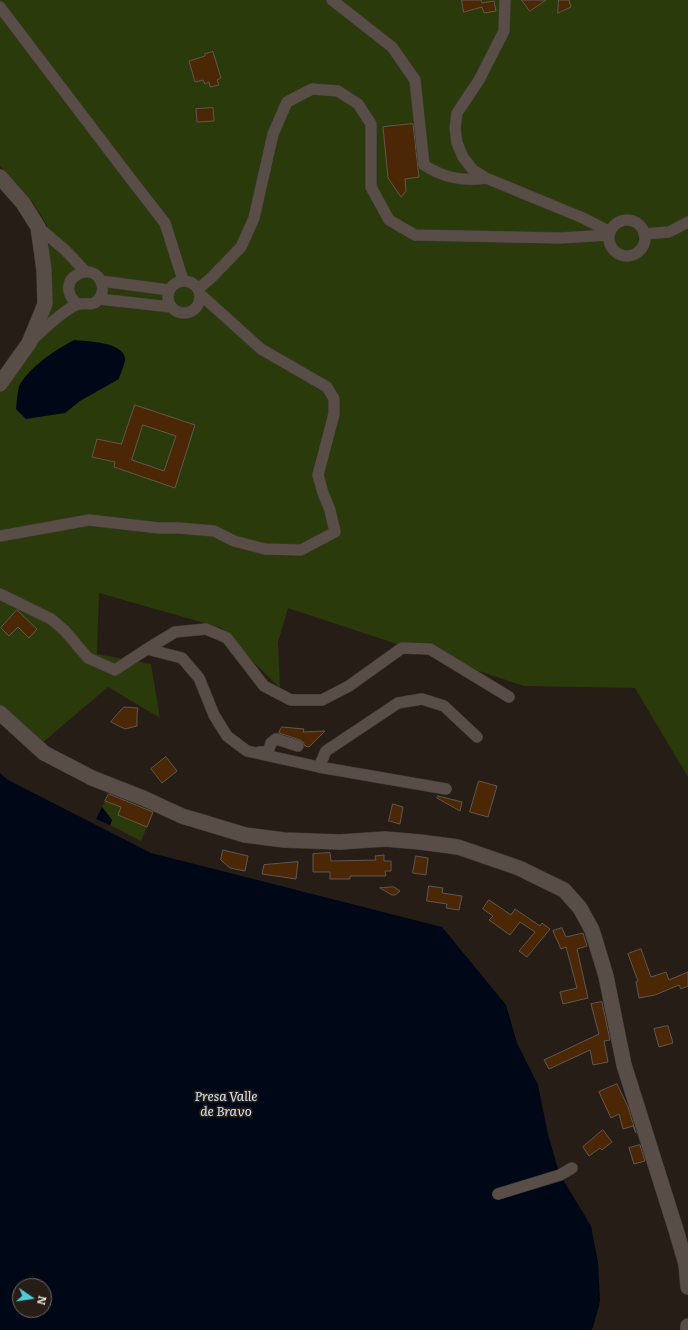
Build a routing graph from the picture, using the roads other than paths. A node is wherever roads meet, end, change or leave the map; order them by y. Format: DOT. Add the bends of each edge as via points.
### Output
graph roads {
  1 [pos="332,0"];
  2 [pos="505,0"];
  3 [pos="0,7"];
  4 [pos="0,177"];
  5 [pos="486,178"];
  6 [pos="688,222"];
  7 [pos="38,227"];
  8 [pos="610,234"];
  9 [pos="644,234"];
  10 [pos="85,271"];
  11 [pos="183,280"];
  12 [pos="101,281"];
  13 [pos="169,290"];
  14 [pos="199,292"];
  15 [pos="99,299"];
  16 [pos="78,304"];
  17 [pos="171,308"];
  18 [pos="29,343"];
  19 [pos="0,384"];
  20 [pos="0,536"];
  21 [pos="0,594"];
  22 [pos="147,649"];
  23 [pos="510,697"];
  24 [pos="0,713"];
  25 [pos="477,737"];
  26 [pos="298,746"];
  27 [pos="246,750"];
  28 [pos="319,767"];
  29 [pos="446,789"];
  30 [pos="572,1168"];
  31 [pos="498,1194"];
  32 [pos="688,1287"];
  33 [pos="688,1326"];
  34 [pos="688,1330"];
  1 -- 5 [label="street" via="392,47 415,80 424,165 450,178"];
  2 -- 5 [label="street" via="504,31 479,80 458,113 455,128 457,143 463,157 473,170"];
  3 -- 11 [label="street" via="165,223"];
  4 -- 7 [label="main road" via="23,203"];
  5 -- 8 [label="street" via="583,218"];
  6 -- 9 [label="street" via="669,232"];
  7 -- 10 [label="street"];
  7 -- 18 [label="main road" via="44,270 44,304"];
  8 -- 9 [label="street" via="616,223 629,220 640,226"];
  8 -- 9 [label="street" via="609,242 613,249 626,256 640,250 644,243"];
  8 -- 14 [label="street" via="554,238 415,235 389,220 371,187 371,124 358,104 338,91 312,89 287,102 272,134 254,218 241,247"];
  10 -- 12 [label="street" via="95,274"];
  10 -- 16 [label="street" via="74,276 70,282 70,294"];
  11 -- 13 [label="street" via="172,285"];
  11 -- 14 [label="street" via="194,284"];
  12 -- 13 [label="street"];
  12 -- 15 [label="street" via="103,287"];
  13 -- 17 [label="street" via="167,296"];
  14 -- 17 [label="street" via="200,301 190,312 177,312"];
  14 -- 20 [label="street" via="261,349 327,387 334,398 334,414 318,475 335,532 301,550 265,549 234,541 214,531 90,520"];
  15 -- 16 [label="street" via="92,304"];
  15 -- 17 [label="street"];
  16 -- 18 [label="street" via="57,318"];
  18 -- 19 [label="main road"];
  21 -- 22 [label="street" via="51,619 88,658 115,670"];
  22 -- 23 [label="street" via="175,632 206,629 227,638 264,686 292,700 322,700 349,686 402,648 430,649"];
  22 -- 27 [label="street" via="182,658 199,678 214,715 227,736"];
  24 -- 32 [label="main road" via="44,753 92,778 182,816 245,835 284,840 340,842 385,839 458,847 519,868 564,890 580,908 592,930 606,976 624,1066 686,1264"];
  25 -- 28 [label="street" via="444,706 422,699 398,703 326,751"];
  26 -- 27 [label="street" via="276,739 271,743 268,752"];
  27 -- 28 [label="street"];
  28 -- 29 [label="street"];
  30 -- 31 [label="street" via="560,1175"];
  33 -- 34 [label="main road"];
}
